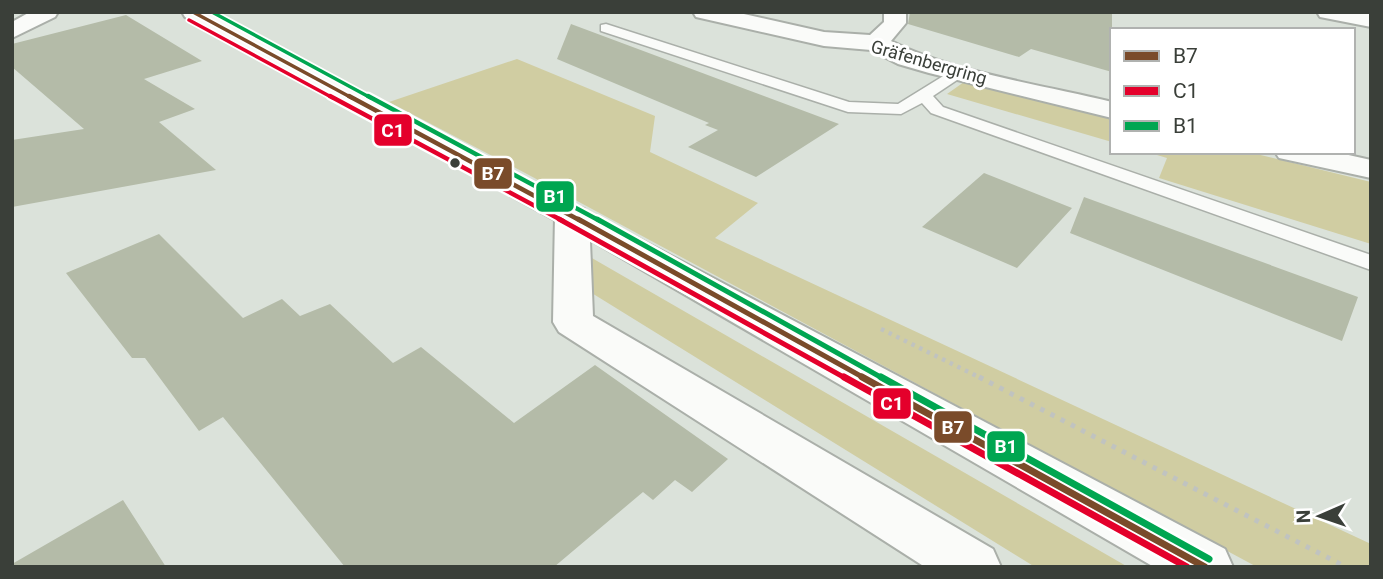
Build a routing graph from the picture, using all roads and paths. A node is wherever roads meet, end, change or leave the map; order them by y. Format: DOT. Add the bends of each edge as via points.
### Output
graph roads {
  1 [pos="47,12"];
  2 [pos="192,12"];
  3 [pos="704,12"];
  4 [pos="895,12"];
  5 [pos="1328,12"];
  6 [pos="1371,20"];
  7 [pos="606,28"];
  8 [pos="12,31"];
  9 [pos="876,43"];
  10 [pos="958,73"];
  11 [pos="923,95"];
  12 [pos="1110,110"];
  13 [pos="1300,154"];
  14 [pos="1371,169"];
  15 [pos="572,216"];
  16 [pos="1371,263"];
  17 [pos="973,567"];
  18 [pos="1205,567"];
  1 -- 8 [label="street"];
  2 -- 15 [label="street"];
  3 -- 9 [label="street, Gräfenbergring" via="824,39"];
  4 -- 9 [label="street" via="895,23"];
  5 -- 6 [label="street"];
  7 -- 11 [label="lane" via="848,107 901,109"];
  9 -- 10 [label="street, Gräfenbergring" via="907,59"];
  10 -- 11 [label="lane"];
  10 -- 12 [label="street, Gräfenbergring"];
  11 -- 16 [label="lane" via="937,110"];
  13 -- 14 [label="street"];
  15 -- 17 [label="street" via="573,322"];
  15 -- 18 [label="street"];
}
